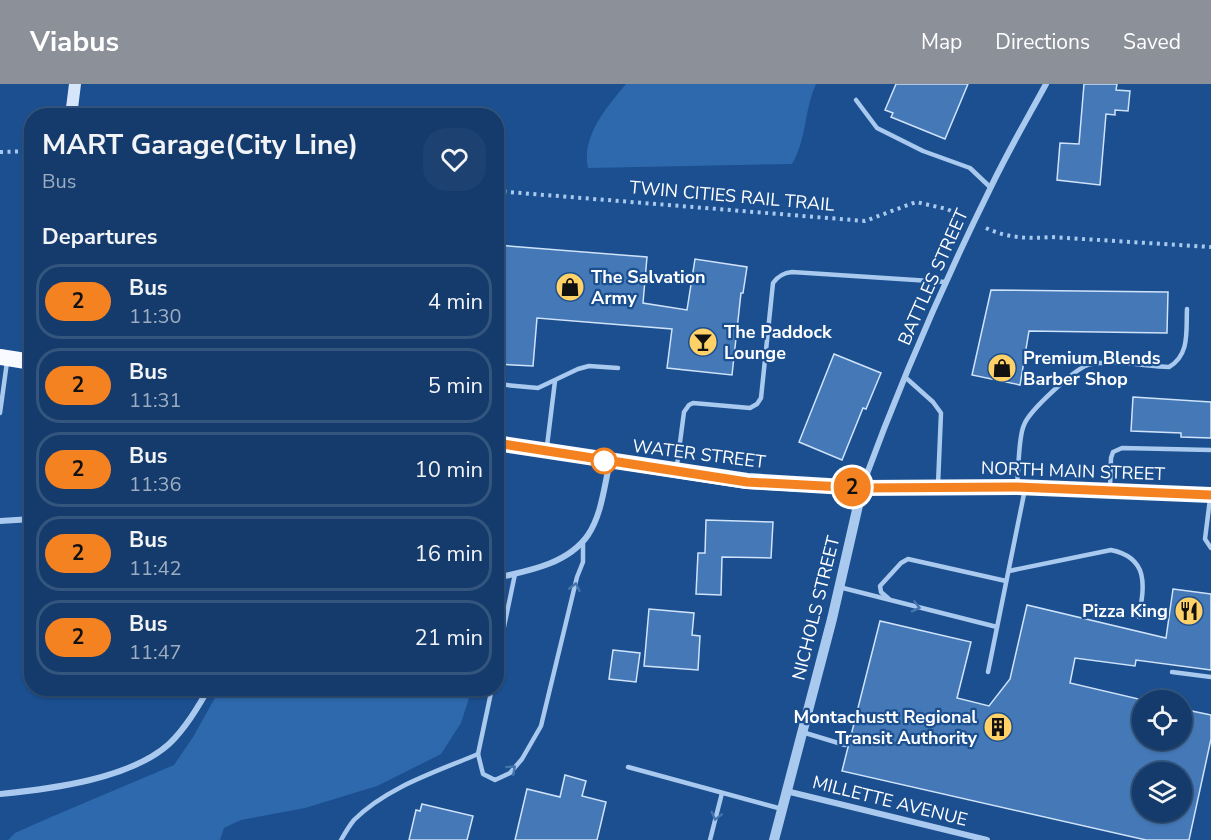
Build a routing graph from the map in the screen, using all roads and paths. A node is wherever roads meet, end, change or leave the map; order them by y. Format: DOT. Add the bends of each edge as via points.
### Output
graph roads {
  1 [pos="75,84"];
  2 [pos="1046,84"];
  3 [pos="856,100"];
  4 [pos="72,108"];
  5 [pos="24,151"];
  6 [pos="0,152"];
  7 [pos="990,187"];
  8 [pos="504,192"];
  9 [pos="960,215"];
  10 [pos="986,228"];
  11 [pos="1211,247"];
  12 [pos="946,282"];
  13 [pos="1187,309"];
  14 [pos="4,358"];
  15 [pos="24,361"];
  16 [pos="618,368"];
  17 [pos="905,377"];
  18 [pos="555,381"];
  19 [pos="504,385"];
  20 [pos="1,401"];
  21 [pos="0,412"];
  22 [pos="504,444"];
  23 [pos="1211,450"];
  24 [pos="546,452"];
  25 [pos="610,462"];
  26 [pos="677,471"];
  27 [pos="1021,487"];
  28 [pos="862,488"];
  29 [pos="938,488"];
  30 [pos="1110,490"];
  31 [pos="1211,495"];
  32 [pos="24,520"];
  33 [pos="0,521"];
  34 [pos="583,540"];
  35 [pos="1211,548"];
  36 [pos="1008,571"];
  37 [pos="515,574"];
  38 [pos="504,576"];
  39 [pos="1006,581"];
  40 [pos="839,587"];
  41 [pos="891,600"];
  42 [pos="1139,617"];
  43 [pos="504,627"];
  44 [pos="997,627"];
  45 [pos="988,672"];
  46 [pos="1172,672"];
  47 [pos="1211,677"];
  48 [pos="204,696"];
  49 [pos="490,696"];
  50 [pos="802,732"];
  51 [pos="845,745"];
  52 [pos="478,754"];
  53 [pos="628,767"];
  54 [pos="786,791"];
  55 [pos="722,793"];
  56 [pos="0,794"];
  57 [pos="782,809"];
  58 [pos="341,840"];
  59 [pos="710,840"];
  60 [pos="774,840"];
  61 [pos="987,840"];
  1 -- 4 [label="main road"];
  2 -- 7 [label="street, BATTLES STREET"];
  3 -- 7 [label="lane" via="877,128 970,168"];
  5 -- 6 [label="path"];
  7 -- 12 [label="street, BATTLES STREET"];
  8 -- 9 [label="path, TWIN CITIES RAIL TRAIL" via="865,221 916,202"];
  10 -- 11 [label="path" via="1027,239 1051,237"];
  12 -- 17 [label="street, BATTLES STREET"];
  12 -- 26 [label="lane" via="792,272 777,277 773,283 761,398 750,408 689,405 684,412"];
  13 -- 27 [label="lane" via="1184,353 1177,363 1169,367 1089,364 1035,409 1023,427"];
  14 -- 15 [label="highway"];
  14 -- 20 [label="lane"];
  16 -- 18 [label="lane" via="590,366"];
  17 -- 28 [label="street, BATTLES STREET"];
  17 -- 29 [label="lane" via="941,413"];
  18 -- 19 [label="lane" via="538,388"];
  18 -- 24 [label="lane"];
  20 -- 21 [label="lane"];
  22 -- 24 [label="highway, WATER STREET"];
  23 -- 30 [label="lane" via="1122,448 1113,452 1111,458"];
  24 -- 25 [label="highway, WATER STREET"];
  25 -- 26 [label="highway, WATER STREET"];
  25 -- 34 [label="street" via="600,508"];
  26 -- 28 [label="highway, WATER STREET" via="747,482"];
  27 -- 29 [label="highway, NORTH MAIN STREET"];
  27 -- 30 [label="highway, NORTH MAIN STREET"];
  27 -- 36 [label="lane"];
  28 -- 29 [label="highway, NORTH MAIN STREET"];
  28 -- 40 [label="street, NICHOLS STREET"];
  30 -- 31 [label="highway, NORTH MAIN STREET"];
  31 -- 35 [label="lane" via="1205,539"];
  32 -- 33 [label="street"];
  34 -- 37 [label="street" via="573,551 554,561"];
  52 -- 34 [label="lane, one-way" via="483,774 495,780 510,773 522,759 541,726 584,561"];
  36 -- 39 [label="lane"];
  36 -- 42 [label="lane" via="1111,550 1121,552 1131,558 1142,575"];
  37 -- 38 [label="street"];
  37 -- 43 [label="lane"];
  39 -- 41 [label="lane" via="908,559 880,586"];
  39 -- 44 [label="lane"];
  40 -- 41 [label="lane"];
  40 -- 50 [label="street, NICHOLS STREET"];
  41 -- 44 [label="lane, one-way"];
  44 -- 45 [label="lane"];
  46 -- 47 [label="lane"];
  48 -- 56 [label="street" via="170,744 145,761 105,777"];
  49 -- 52 [label="lane"];
  50 -- 51 [label="lane"];
  50 -- 54 [label="street, NICHOLS STREET"];
  52 -- 58 [label="lane" via="404,786 369,807 352,822"];
  53 -- 55 [label="lane"];
  54 -- 57 [label="street, NICHOLS STREET"];
  54 -- 61 [label="street, MILLETTE AVENUE"];
  55 -- 57 [label="lane"];
  55 -- 59 [label="lane, one-way"];
  57 -- 60 [label="street, NICHOLS STREET"];
}
